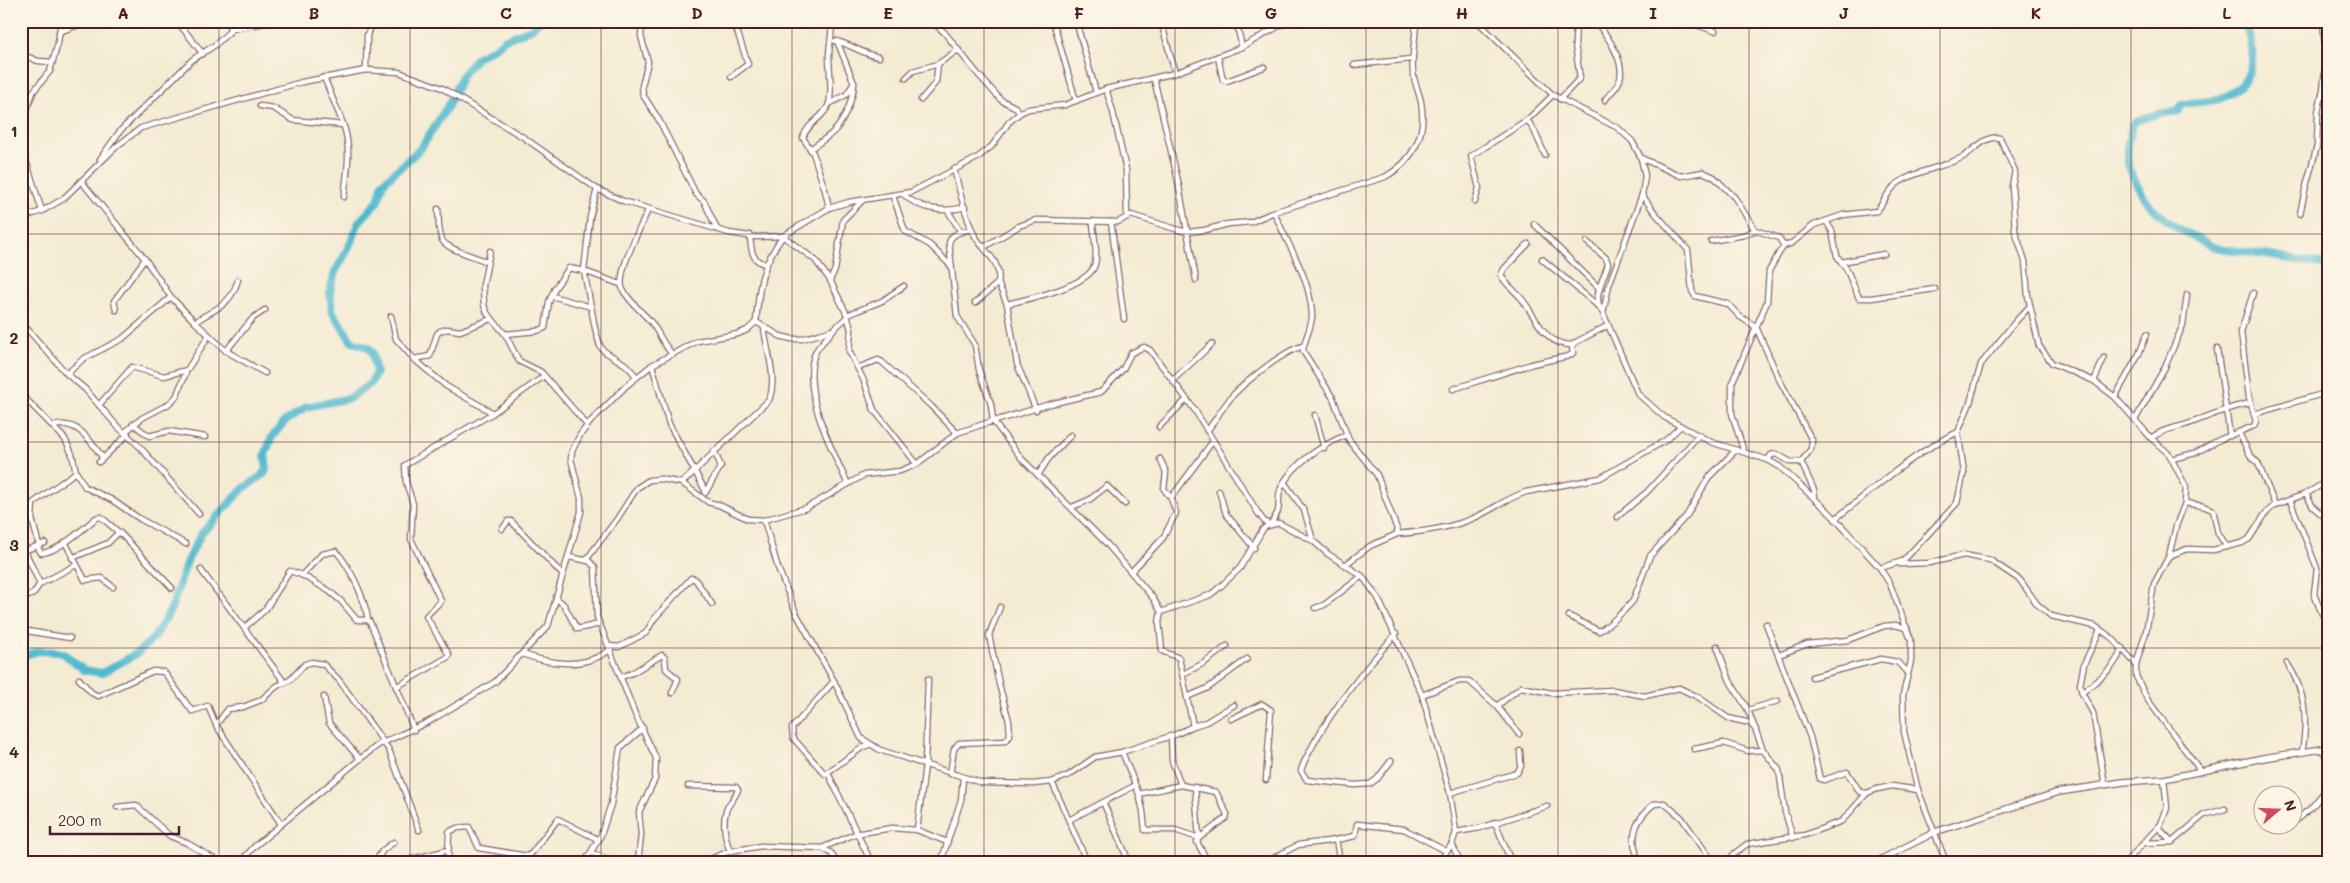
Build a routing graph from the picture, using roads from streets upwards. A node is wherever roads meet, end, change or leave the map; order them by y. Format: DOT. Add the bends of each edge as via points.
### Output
graph roads {
  1 [pos="60,21"];
  2 [pos="90,21"];
  3 [pos="177,21"];
  4 [pos="231,21"];
  5 [pos="241,21"];
  6 [pos="299,21"];
  7 [pos="419,21"];
  8 [pos="643,21"];
  9 [pos="674,21"];
  10 [pos="685,21"];
  11 [pos="706,21"];
  12 [pos="710,21"];
  13 [pos="831,21"];
  14 [pos="931,21"];
  15 [pos="1053,21"];
  16 [pos="1076,21"];
  17 [pos="1161,21"];
  18 [pos="1236,21"];
  19 [pos="1288,21"];
  20 [pos="1416,21"];
  21 [pos="1477,21"];
  22 [pos="1576,21"];
  23 [pos="1595,21"];
  24 [pos="1684,21"];
  25 [pos="2323,21"];
  26 [pos="372,22"];
  27 [pos="734,24"];
  28 [pos="230,31"];
  29 [pos="1715,31"];
  30 [pos="60,32"];
  31 [pos="831,40"];
  32 [pos="837,41"];
  33 [pos="1242,48"];
  34 [pos="958,50"];
  35 [pos="21,54"];
  36 [pos="202,54"];
  37 [pos="879,57"];
  38 [pos="1218,57"];
  39 [pos="1412,59"];
  40 [pos="52,62"];
  41 [pos="938,64"];
  42 [pos="1354,65"];
  43 [pos="1264,67"];
  44 [pos="366,70"];
  45 [pos="1175,73"];
  46 [pos="324,77"];
  47 [pos="731,77"];
  48 [pos="906,78"];
  49 [pos="1154,79"];
  50 [pos="854,84"];
  51 [pos="1106,89"];
  52 [pos="1096,92"];
  53 [pos="1553,94"];
  54 [pos="1560,99"];
  55 [pos="921,100"];
  56 [pos="1605,100"];
  57 [pos="1076,101"];
  58 [pos="829,104"];
  59 [pos="260,106"];
  60 [pos="1020,113"];
  61 [pos="1527,120"];
  62 [pos="344,125"];
  63 [pos="21,127"];
  64 [pos="21,145"];
  65 [pos="810,149"];
  66 [pos="1545,155"];
  67 [pos="1641,158"];
  68 [pos="97,164"];
  69 [pos="954,169"];
  70 [pos="81,181"];
  71 [pos="597,189"];
  72 [pos="903,194"];
  73 [pos="1642,195"];
  74 [pos="893,196"];
  75 [pos="344,197"];
  76 [pos="862,200"];
  77 [pos="1475,202"];
  78 [pos="965,207"];
  79 [pos="829,208"];
  80 [pos="438,209"];
  81 [pos="648,210"];
  82 [pos="42,211"];
  83 [pos="948,212"];
  84 [pos="1274,212"];
  85 [pos="2300,214"];
  86 [pos="1127,216"];
  87 [pos="21,218"];
  88 [pos="1093,221"];
  89 [pos="1826,221"];
  90 [pos="1111,222"];
  91 [pos="1534,224"];
  92 [pos="972,228"];
  93 [pos="717,229"];
  94 [pos="1755,230"];
  95 [pos="961,232"];
  96 [pos="1188,232"];
  97 [pos="750,236"];
  98 [pos="783,236"];
  99 [pos="1711,240"];
  100 [pos="1587,242"];
  101 [pos="1528,244"];
  102 [pos="1784,246"];
  103 [pos="984,247"];
  104 [pos="490,251"];
  105 [pos="1884,254"];
  106 [pos="145,259"];
  107 [pos="1542,259"];
  108 [pos="487,262"];
  109 [pos="1841,262"];
  110 [pos="765,264"];
  111 [pos="952,266"];
  112 [pos="584,271"];
  113 [pos="238,280"];
  114 [pos="830,280"];
  115 [pos="1196,280"];
  116 [pos="998,283"];
  117 [pos="620,284"];
  118 [pos="904,286"];
  119 [pos="1600,289"];
  120 [pos="1935,289"];
  121 [pos="2254,293"];
  122 [pos="2187,295"];
  123 [pos="552,296"];
  124 [pos="171,297"];
  125 [pos="975,302"];
  126 [pos="1007,304"];
  127 [pos="1598,306"];
  128 [pos="2030,306"];
  129 [pos="591,307"];
  130 [pos="116,310"];
  131 [pos="265,310"];
  132 [pos="1603,313"];
  133 [pos="391,316"];
  134 [pos="848,316"];
  135 [pos="492,318"];
  136 [pos="1124,319"];
  137 [pos="21,322"];
  138 [pos="194,322"];
  139 [pos="756,322"];
  140 [pos="1607,326"];
  141 [pos="764,327"];
  142 [pos="1756,327"];
  143 [pos="833,330"];
  144 [pos="505,334"];
  145 [pos="2147,334"];
  146 [pos="209,335"];
  147 [pos="1212,344"];
  148 [pos="1572,345"];
  149 [pos="1303,346"];
  150 [pos="2217,349"];
  151 [pos="226,351"];
  152 [pos="672,354"];
  153 [pos="2104,358"];
  154 [pos="414,360"];
  155 [pos="652,365"];
  156 [pos="858,368"];
  157 [pos="188,370"];
  158 [pos="265,373"];
  159 [pos="67,374"];
  160 [pos="544,376"];
  161 [pos="636,377"];
  162 [pos="1172,380"];
  163 [pos="2094,381"];
  164 [pos="1453,389"];
  165 [pos="2329,392"];
  166 [pos="21,394"];
  167 [pos="2115,397"];
  168 [pos="1187,399"];
  169 [pos="2251,404"];
  170 [pos="99,405"];
  171 [pos="2226,408"];
  172 [pos="1036,410"];
  173 [pos="493,413"];
  174 [pos="2254,414"];
  175 [pos="1315,415"];
  176 [pos="2135,420"];
  177 [pos="994,421"];
  178 [pos="133,424"];
  179 [pos="587,425"];
  180 [pos="54,426"];
  181 [pos="1681,426"];
  182 [pos="1159,427"];
  183 [pos="1207,431"];
  184 [pos="1958,432"];
  185 [pos="126,433"];
  186 [pos="957,433"];
  187 [pos="2238,433"];
  188 [pos="1071,435"];
  189 [pos="1346,435"];
  190 [pos="1699,435"];
  191 [pos="2230,436"];
  192 [pos="205,437"];
  193 [pos="2151,438"];
  194 [pos="1213,441"];
  195 [pos="1324,448"];
  196 [pos="1736,450"];
  197 [pos="714,451"];
  198 [pos="1744,452"];
  199 [pos="103,458"];
  200 [pos="1160,459"];
  201 [pos="2172,459"];
  202 [pos="1768,460"];
  203 [pos="99,462"];
  204 [pos="1801,462"];
  205 [pos="917,464"];
  206 [pos="695,470"];
  207 [pos="76,472"];
  208 [pos="1038,475"];
  209 [pos="2329,480"];
  210 [pos="1284,482"];
  211 [pos="682,483"];
  212 [pos="848,484"];
  213 [pos="1219,491"];
  214 [pos="706,492"];
  215 [pos="2306,494"];
  216 [pos="701,498"];
  217 [pos="1171,498"];
  218 [pos="1815,498"];
  219 [pos="2290,500"];
  220 [pos="2185,503"];
  221 [pos="1125,504"];
  222 [pos="2275,505"];
  223 [pos="1072,507"];
  224 [pos="199,514"];
  225 [pos="1617,517"];
  226 [pos="1835,519"];
  227 [pos="764,520"];
  228 [pos="1270,525"];
  229 [pos="502,529"];
  230 [pos="2329,529"];
  231 [pos="119,532"];
  232 [pos="1397,534"];
  233 [pos="1313,541"];
  234 [pos="64,542"];
  235 [pos="45,543"];
  236 [pos="186,544"];
  237 [pos="38,546"];
  238 [pos="2227,547"];
  239 [pos="1254,548"];
  240 [pos="23,552"];
  241 [pos="2169,556"];
  242 [pos="569,557"];
  243 [pos="72,558"];
  244 [pos="586,560"];
  245 [pos="1899,564"];
  246 [pos="76,565"];
  247 [pos="1345,565"];
  248 [pos="1880,568"];
  249 [pos="201,570"];
  250 [pos="1131,572"];
  251 [pos="562,574"];
  252 [pos="302,575"];
  253 [pos="1362,576"];
  254 [pos="40,584"];
  255 [pos="113,587"];
  256 [pos="172,588"];
  257 [pos="556,598"];
  258 [pos="21,599"];
  259 [pos="712,604"];
  260 [pos="1000,607"];
  261 [pos="1315,608"];
  262 [pos="1161,612"];
  263 [pos="2329,615"];
  264 [pos="1569,616"];
  265 [pos="368,620"];
  266 [pos="600,624"];
  267 [pos="1766,624"];
  268 [pos="245,627"];
  269 [pos="1907,628"];
  270 [pos="21,630"];
  271 [pos="2100,630"];
  272 [pos="1396,634"];
  273 [pos="70,638"];
  274 [pos="1227,646"];
  275 [pos="1717,646"];
  276 [pos="611,648"];
  277 [pos="2122,648"];
  278 [pos="522,654"];
  279 [pos="1779,655"];
  280 [pos="1247,658"];
  281 [pos="2136,664"];
  282 [pos="2287,664"];
  283 [pos="1908,672"];
  284 [pos="1183,674"];
  285 [pos="621,677"];
  286 [pos="1812,677"];
  287 [pos="79,679"];
  288 [pos="928,680"];
  289 [pos="834,681"];
  290 [pos="285,683"];
  291 [pos="396,687"];
  292 [pos="672,693"];
  293 [pos="2082,693"];
  294 [pos="1422,694"];
  295 [pos="324,697"];
  296 [pos="1187,697"];
  297 [pos="1778,701"];
  298 [pos="1234,705"];
  299 [pos="1498,706"];
  300 [pos="1748,710"];
  301 [pos="1231,719"];
  302 [pos="216,725"];
  303 [pos="1193,726"];
  304 [pos="643,728"];
  305 [pos="414,730"];
  306 [pos="1756,730"];
  307 [pos="1519,734"];
  308 [pos="1171,736"];
  309 [pos="384,743"];
  310 [pos="871,746"];
  311 [pos="2329,748"];
  312 [pos="1694,749"];
  313 [pos="2322,749"];
  314 [pos="1763,750"];
  315 [pos="1520,751"];
  316 [pos="1122,752"];
  317 [pos="2302,752"];
  318 [pos="360,759"];
  319 [pos="2329,760"];
  320 [pos="1391,762"];
  321 [pos="925,765"];
  322 [pos="2200,770"];
  323 [pos="828,774"];
  324 [pos="950,774"];
  325 [pos="963,778"];
  326 [pos="2164,779"];
  327 [pos="1266,780"];
  328 [pos="1052,782"];
  329 [pos="1180,785"];
  330 [pos="2105,785"];
  331 [pos="688,786"];
  332 [pos="1134,786"];
  333 [pos="2329,786"];
  334 [pos="1195,787"];
  335 [pos="1918,790"];
  336 [pos="1450,793"];
  337 [pos="1138,794"];
  338 [pos="1867,794"];
  339 [pos="1104,804"];
  340 [pos="1547,806"];
  341 [pos="117,807"];
  342 [pos="2225,809"];
  343 [pos="2302,815"];
  344 [pos="1681,817"];
  345 [pos="1688,817"];
  346 [pos="1069,820"];
  347 [pos="1496,822"];
  348 [pos="282,824"];
  349 [pos="2159,828"];
  350 [pos="419,830"];
  351 [pos="916,830"];
  352 [pos="1456,832"];
  353 [pos="1935,832"];
  354 [pos="855,834"];
  355 [pos="1200,838"];
  356 [pos="1793,838"];
  357 [pos="599,840"];
  358 [pos="1336,840"];
  359 [pos="394,842"];
  360 [pos="947,842"];
  361 [pos="2172,842"];
  362 [pos="2144,843"];
  363 [pos="1452,844"];
  364 [pos="822,848"];
  365 [pos="448,850"];
  366 [pos="730,851"];
  367 [pos="1446,851"];
  368 [pos="1636,852"];
  369 [pos="592,853"];
  370 [pos="219,862"];
  371 [pos="240,862"];
  372 [pos="375,862"];
  373 [pos="401,862"];
  374 [pos="448,862"];
  375 [pos="585,862"];
  376 [pos="614,862"];
  377 [pos="638,862"];
  378 [pos="703,862"];
  379 [pos="836,862"];
  380 [pos="871,862"];
  381 [pos="941,862"];
  382 [pos="1087,862"];
  383 [pos="1129,862"];
  384 [pos="1208,862"];
  385 [pos="1266,862"];
  386 [pos="1340,862"];
  387 [pos="1439,862"];
  388 [pos="1460,862"];
  389 [pos="1511,862"];
  390 [pos="1713,862"];
  391 [pos="1727,862"];
  392 [pos="1876,862"];
  393 [pos="1946,862"];
  394 [pos="2126,862"];
  1 -- 30 [label="street"];
  2 -- 30 [label="street"];
  3 -- 36 [label="street"];
  4 -- 28 [label="street"];
  5 -- 28 [label="street"];
  6 -- 26 [label="street"];
  6 -- 28 [label="street" via="264,23"];
  7 -- 26 [label="street" via="411,24"];
  8 -- 9 [label="street"];
  8 -- 93 [label="street" via="641,36 648,62 642,86 644,95"];
  10 -- 11 [label="street"];
  12 -- 27 [label="street"];
  13 -- 31 [label="street"];
  14 -- 34 [label="street"];
  15 -- 57 [label="street"];
  16 -- 52 [label="street"];
  17 -- 45 [label="street"];
  18 -- 33 [label="street"];
  19 -- 33 [label="street"];
  20 -- 39 [label="street"];
  21 -- 53 [label="street"];
  22 -- 54 [label="street" via="1575,44 1580,78"];
  23 -- 56 [label="street" via="1603,30 1621,67 1619,82"];
  24 -- 29 [label="street"];
  25 -- 85 [label="street" via="2326,60 2318,112 2317,146"];
  26 -- 44 [label="street" via="367,35"];
  27 -- 47 [label="street" via="748,64"];
  28 -- 36 [label="street"];
  30 -- 40 [label="street"];
  31 -- 32 [label="street"];
  31 -- 58 [label="street"];
  32 -- 37 [label="street" via="864,54"];
  32 -- 50 [label="street"];
  33 -- 38 [label="street"];
  34 -- 41 [label="street"];
  34 -- 60 [label="street" via="1001,100"];
  35 -- 40 [label="street" via="38,61"];
  36 -- 68 [label="street" via="120,131"];
  38 -- 43 [label="street" via="1223,80 1227,81"];
  38 -- 45 [label="street"];
  39 -- 42 [label="street"];
  39 -- 84 [label="street" via="1422,122 1418,145 1406,160 1385,177"];
  40 -- 63 [label="street" via="49,74 33,92"];
  41 -- 48 [label="street" via="913,71"];
  41 -- 55 [label="street" via="936,82"];
  44 -- 46 [label="street"];
  44 -- 71 [label="street" via="399,72 442,88 523,137"];
  45 -- 49 [label="street"];
  46 -- 62 [label="street"];
  46 -- 68 [label="street" via="141,128"];
  49 -- 51 [label="street"];
  49 -- 96 [label="street"];
  50 -- 58 [label="street" via="846,95"];
  50 -- 65 [label="street" via="840,126"];
  51 -- 52 [label="street"];
  51 -- 86 [label="street" via="1126,170"];
  52 -- 57 [label="street"];
  53 -- 54 [label="street"];
  53 -- 61 [label="street"];
  54 -- 67 [label="street" via="1618,128 1632,141"];
  57 -- 60 [label="street"];
  58 -- 65 [label="street" via="804,133 803,138"];
  59 -- 62 [label="street" via="273,108 293,120"];
  60 -- 69 [label="street" via="988,150"];
  61 -- 66 [label="street"];
  61 -- 77 [label="street" via="1471,156 1479,188"];
  62 -- 75 [label="street" via="348,160"];
  64 -- 82 [label="street"];
  65 -- 79 [label="street"];
  67 -- 73 [label="street" via="1645,176"];
  67 -- 94 [label="street" via="1680,176 1702,172 1714,177 1735,198"];
  68 -- 70 [label="street"];
  69 -- 72 [label="street"];
  69 -- 78 [label="street"];
  70 -- 82 [label="street" via="63,199"];
  70 -- 106 [label="street"];
  71 -- 81 [label="street"];
  71 -- 112 [label="street" via="590,217"];
  72 -- 74 [label="street"];
  72 -- 83 [label="street" via="914,203"];
  73 -- 132 [label="street" via="1609,285"];
  73 -- 142 [label="street" via="1688,250 1695,296 1728,304"];
  74 -- 76 [label="street"];
  74 -- 111 [label="street" via="905,231 930,245"];
  76 -- 79 [label="street"];
  76 -- 114 [label="street" via="843,220 835,270"];
  78 -- 83 [label="street"];
  78 -- 92 [label="street"];
  79 -- 98 [label="street"];
  80 -- 108 [label="street" via="442,241 449,248"];
  81 -- 93 [label="street"];
  81 -- 117 [label="street"];
  82 -- 87 [label="street"];
  83 -- 95 [label="street"];
  84 -- 96 [label="street" via="1251,222"];
  84 -- 149 [label="street" via="1310,293 1313,315"];
  86 -- 90 [label="street"];
  86 -- 96 [label="street"];
  88 -- 90 [label="street"];
  88 -- 103 [label="street" via="1036,220 1019,226"];
  88 -- 126 [label="street" via="1095,262 1086,277 1053,292"];
  89 -- 102 [label="street" via="1809,228"];
  89 -- 109 [label="street"];
  89 -- 128 [label="street" via="1843,215 1877,211 1891,189 1902,181 1957,160 1992,137 2000,138 2015,171 2012,186 2015,231 2025,261"];
  90 -- 136 [label="street"];
  91 -- 119 [label="street"];
  92 -- 95 [label="street"];
  92 -- 103 [label="street"];
  93 -- 97 [label="street"];
  94 -- 99 [label="street"];
  94 -- 102 [label="street" via="1779,238"];
  95 -- 111 [label="street" via="949,239"];
  96 -- 115 [label="street"];
  97 -- 98 [label="street"];
  97 -- 110 [label="street" via="753,256"];
  98 -- 110 [label="street"];
  98 -- 114 [label="street" via="815,260"];
  100 -- 119 [label="street" via="1608,262"];
  101 -- 148 [label="street" via="1501,275 1545,333 1562,346"];
  102 -- 142 [label="street" via="1769,272 1768,302"];
  103 -- 116 [label="street" via="997,268"];
  104 -- 108 [label="street"];
  105 -- 109 [label="street"];
  106 -- 124 [label="street"];
  106 -- 130 [label="street" via="114,301"];
  107 -- 127 [label="street"];
  108 -- 135 [label="street" via="484,305"];
  109 -- 120 [label="street" via="1859,298"];
  110 -- 139 [label="street"];
  111 -- 177 [label="street" via="957,316 975,344"];
  112 -- 117 [label="street"];
  112 -- 123 [label="street" via="567,270"];
  112 -- 129 [label="street"];
  113 -- 138 [label="street" via="234,294 222,307"];
  114 -- 134 [label="street"];
  116 -- 125 [label="street"];
  116 -- 126 [label="street"];
  117 -- 152 [label="street" via="656,328 662,344"];
  118 -- 134 [label="street" via="882,301"];
  119 -- 127 [label="street"];
  121 -- 169 [label="street" via="2241,332"];
  122 -- 176 [label="street" via="2183,324 2164,369"];
  123 -- 129 [label="street"];
  123 -- 144 [label="street" via="544,330"];
  124 -- 138 [label="street"];
  124 -- 159 [label="street" via="122,339 83,359"];
  126 -- 172 [label="street" via="1017,364"];
  127 -- 132 [label="street"];
  128 -- 163 [label="street" via="2036,338 2046,357"];
  128 -- 184 [label="street" via="1981,364"];
  129 -- 161 [label="street" via="600,346 626,365"];
  131 -- 151 [label="street" via="252,318"];
  132 -- 140 [label="street"];
  133 -- 154 [label="street" via="396,340"];
  134 -- 143 [label="street"];
  134 -- 156 [label="street" via="852,330 849,351"];
  135 -- 144 [label="street"];
  135 -- 154 [label="street" via="460,331 440,331 430,356"];
  137 -- 159 [label="street"];
  138 -- 146 [label="street"];
  139 -- 141 [label="street"];
  139 -- 152 [label="street" via="738,334 697,341"];
  140 -- 148 [label="street"];
  140 -- 181 [label="street" via="1638,394 1654,410"];
  141 -- 143 [label="street" via="792,339"];
  141 -- 197 [label="street" via="772,375 769,400"];
  142 -- 198 [label="street" via="1735,372 1730,391 1734,426"];
  142 -- 204 [label="street" via="1812,440 1811,449"];
  143 -- 212 [label="street" via="816,351 812,378 824,432"];
  144 -- 160 [label="street" via="519,361"];
  145 -- 167 [label="street" via="2137,360"];
  146 -- 151 [label="street"];
  146 -- 157 [label="street"];
  147 -- 162 [label="street"];
  148 -- 164 [label="street" via="1573,353 1569,356"];
  149 -- 183 [label="street" via="1293,348 1234,394"];
  149 -- 189 [label="street" via="1333,398"];
  150 -- 171 [label="street"];
  151 -- 158 [label="street"];
  152 -- 155 [label="street"];
  153 -- 163 [label="street"];
  154 -- 173 [label="street" via="446,386"];
  155 -- 161 [label="street"];
  155 -- 206 [label="street" via="669,424"];
  156 -- 186 [label="street" via="882,362"];
  156 -- 205 [label="street" via="874,410"];
  157 -- 170 [label="street" via="164,376 132,367"];
  157 -- 178 [label="street" via="176,397"];
  159 -- 170 [label="street"];
  160 -- 173 [label="street"];
  160 -- 179 [label="street"];
  161 -- 179 [label="street"];
  162 -- 168 [label="street"];
  162 -- 172 [label="street" via="1150,350 1141,348 1131,353 1122,369 1101,392"];
  163 -- 167 [label="street"];
  165 -- 174 [label="street"];
  166 -- 180 [label="street"];
  167 -- 176 [label="street"];
  168 -- 182 [label="street"];
  168 -- 183 [label="street"];
  169 -- 171 [label="street"];
  169 -- 174 [label="street"];
  170 -- 185 [label="street"];
  171 -- 191 [label="street"];
  171 -- 193 [label="street" via="2159,432"];
  172 -- 177 [label="street"];
  173 -- 291 [label="street" via="404,467 412,504 411,538 441,601 426,616 449,655"];
  174 -- 187 [label="street" via="2254,426"];
  175 -- 195 [label="street"];
  176 -- 193 [label="street"];
  177 -- 186 [label="street"];
  177 -- 208 [label="street"];
  178 -- 185 [label="street"];
  178 -- 192 [label="street" via="148,435 169,431"];
  179 -- 242 [label="street" via="572,455 582,504"];
  180 -- 199 [label="street" via="76,426"];
  180 -- 207 [label="street" via="72,454"];
  181 -- 190 [label="street"];
  181 -- 232 [label="street" via="1666,440 1600,478 1514,495 1464,521"];
  183 -- 194 [label="street"];
  184 -- 226 [label="street" via="1905,464"];
  184 -- 245 [label="street" via="1964,472 1957,503"];
  185 -- 199 [label="street"];
  185 -- 224 [label="street"];
  186 -- 205 [label="street"];
  187 -- 191 [label="street"];
  187 -- 222 [label="street" via="2258,463"];
  188 -- 208 [label="street"];
  189 -- 195 [label="street"];
  189 -- 232 [label="street" via="1381,484"];
  190 -- 196 [label="street"];
  190 -- 225 [label="street" via="1647,492"];
  191 -- 201 [label="street" via="2195,453"];
  193 -- 201 [label="street"];
  194 -- 217 [label="street"];
  194 -- 228 [label="street" via="1258,513"];
  195 -- 210 [label="street" via="1305,459"];
  196 -- 198 [label="street"];
  196 -- 264 [label="street" via="1710,477 1687,514 1650,556 1633,601 1607,627 1599,631"];
  197 -- 206 [label="street"];
  197 -- 214 [label="street" via="721,466"];
  198 -- 202 [label="street"];
  199 -- 203 [label="street"];
  200 -- 217 [label="street" via="1166,472 1164,489"];
  201 -- 220 [label="street" via="2186,487"];
  202 -- 204 [label="street" via="1776,454 1791,462"];
  202 -- 218 [label="street"];
  204 -- 218 [label="street"];
  205 -- 212 [label="street" via="900,471 864,475"];
  206 -- 211 [label="street"];
  206 -- 214 [label="street"];
  207 -- 236 [label="street" via="89,490"];
  207 -- 237 [label="street" via="33,503 32,519"];
  208 -- 223 [label="street"];
  209 -- 215 [label="street"];
  210 -- 228 [label="street"];
  210 -- 233 [label="street" via="1304,510"];
  211 -- 216 [label="street"];
  211 -- 244 [label="street" via="661,479 643,483"];
  212 -- 227 [label="street" via="806,508"];
  213 -- 239 [label="street" via="1226,514"];
  214 -- 216 [label="street"];
  215 -- 219 [label="street"];
  215 -- 230 [label="street" via="2310,505 2325,517"];
  216 -- 227 [label="street" via="748,519"];
  217 -- 250 [label="street" via="1177,510 1170,524 1157,545"];
  218 -- 226 [label="street"];
  219 -- 222 [label="street"];
  219 -- 263 [label="street" via="2317,568 2315,599 2320,612"];
  220 -- 238 [label="street" via="2213,510 2218,533"];
  220 -- 241 [label="street"];
  221 -- 223 [label="street" via="1107,486 1089,500"];
  222 -- 238 [label="street" via="2249,539"];
  223 -- 250 [label="street"];
  226 -- 248 [label="street"];
  227 -- 289 [label="street" via="774,559 796,613"];
  228 -- 233 [label="street" via="1283,524"];
  228 -- 239 [label="street" via="1264,529"];
  229 -- 251 [label="street" via="511,521"];
  231 -- 234 [label="street" via="98,516"];
  231 -- 243 [label="street" via="108,543"];
  231 -- 256 [label="street"];
  232 -- 247 [label="street" via="1370,546"];
  233 -- 247 [label="street"];
  234 -- 237 [label="street" via="44,553"];
  234 -- 243 [label="street"];
  235 -- 237 [label="street"];
  237 -- 240 [label="street"];
  238 -- 241 [label="street" via="2187,549"];
  239 -- 262 [label="street" via="1240,568 1210,595"];
  240 -- 254 [label="street"];
  241 -- 281 [label="street" via="2154,584 2146,632"];
  242 -- 244 [label="street"];
  242 -- 251 [label="street"];
  243 -- 246 [label="street"];
  244 -- 266 [label="street" via="596,570 596,614"];
  245 -- 248 [label="street"];
  245 -- 271 [label="street" via="1930,563 1964,555 1990,560 2020,580 2037,604 2051,616 2090,624"];
  246 -- 254 [label="street"];
  246 -- 255 [label="street" via="85,580 102,578"];
  247 -- 253 [label="street"];
  248 -- 269 [label="street" via="1890,584"];
  249 -- 268 [label="street"];
  250 -- 262 [label="street"];
  251 -- 257 [label="street"];
  252 -- 265 [label="street" via="329,591 357,620"];
  252 -- 265 [label="street" via="322,554 336,551 357,585"];
  252 -- 268 [label="street" via="293,570 289,572 265,610"];
  253 -- 261 [label="street" via="1324,605"];
  253 -- 272 [label="street" via="1374,590"];
  254 -- 258 [label="street" via="33,594"];
  257 -- 266 [label="street" via="564,605 577,629"];
  257 -- 278 [label="street" via="548,626"];
  259 -- 276 [label="street" via="693,577 646,632 619,648"];
  260 -- 324 [label="street" via="990,635 1010,736 1005,741 959,743 954,749"];
  262 -- 284 [label="street" via="1162,651 1178,657"];
  265 -- 291 [label="street"];
  266 -- 276 [label="street"];
  267 -- 279 [label="street"];
  268 -- 290 [label="street"];
  269 -- 279 [label="street" via="1884,626 1848,640 1807,644"];
  269 -- 283 [label="street" via="1912,650"];
  270 -- 273 [label="street"];
  271 -- 277 [label="street"];
  271 -- 293 [label="street" via="2081,674"];
  272 -- 294 [label="street"];
  272 -- 320 [label="street" via="1342,699 1301,771 1307,780 1364,785 1377,779"];
  274 -- 284 [label="street"];
  275 -- 300 [label="street" via="1730,681"];
  276 -- 278 [label="street" via="596,657 570,664 548,662"];
  276 -- 285 [label="street"];
  277 -- 281 [label="street"];
  277 -- 293 [label="street" via="2111,666"];
  278 -- 305 [label="street" via="495,682"];
  279 -- 338 [label="street" via="1810,737 1820,779 1847,772 1860,792"];
  280 -- 296 [label="street" via="1208,688"];
  281 -- 322 [label="street" via="2136,676 2147,699"];
  282 -- 317 [label="street" via="2298,681 2304,701 2306,732"];
  283 -- 286 [label="street" via="1897,662 1881,659"];
  283 -- 335 [label="street" via="1903,695 1903,720"];
  284 -- 296 [label="street"];
  285 -- 292 [label="street" via="662,655 668,671 678,679"];
  285 -- 304 [label="street"];
  287 -- 302 [label="street" via="98,696 160,670 192,711 208,706"];
  288 -- 321 [label="street"];
  289 -- 310 [label="street" via="855,729"];
  289 -- 323 [label="street" via="792,728 792,734 822,772"];
  290 -- 302 [label="street" via="253,704 228,709"];
  290 -- 309 [label="street" via="305,664 323,664 339,680"];
  291 -- 305 [label="street"];
  293 -- 330 [label="street" via="2093,713"];
  294 -- 299 [label="street" via="1464,680"];
  294 -- 336 [label="street"];
  295 -- 318 [label="street" via="329,723"];
  296 -- 303 [label="street"];
  297 -- 300 [label="street"];
  298 -- 303 [label="street"];
  299 -- 306 [label="street" via="1521,687 1558,693 1613,690 1645,696 1679,688 1728,718 1750,723"];
  299 -- 307 [label="street"];
  300 -- 306 [label="street"];
  301 -- 327 [label="street" via="1262,704 1271,710"];
  302 -- 348 [label="street"];
  303 -- 308 [label="street"];
  304 -- 357 [label="street" via="620,748 613,798"];
  304 -- 377 [label="street" via="656,764 652,788 639,812"];
  305 -- 309 [label="street"];
  306 -- 314 [label="street"];
  308 -- 316 [label="street"];
  308 -- 329 [label="street" via="1172,761"];
  309 -- 318 [label="street"];
  309 -- 350 [label="street"];
  310 -- 321 [label="street"];
  310 -- 323 [label="street" via="863,747"];
  311 -- 313 [label="street"];
  312 -- 314 [label="street" via="1724,743 1748,750"];
  313 -- 317 [label="street"];
  313 -- 319 [label="street"];
  314 -- 356 [label="street" via="1779,770 1785,812"];
  315 -- 336 [label="street" via="1521,766 1517,773"];
  316 -- 328 [label="street" via="1096,757"];
  316 -- 332 [label="street"];
  317 -- 322 [label="street"];
  318 -- 348 [label="street"];
  321 -- 324 [label="street"];
  321 -- 351 [label="street"];
  322 -- 326 [label="street"];
  323 -- 354 [label="street"];
  324 -- 325 [label="street"];
  325 -- 328 [label="street" via="982,784"];
  325 -- 360 [label="street" via="961,800"];
  326 -- 330 [label="street"];
  326 -- 349 [label="street" via="2167,808"];
  328 -- 346 [label="street"];
  329 -- 334 [label="street"];
  329 -- 337 [label="street"];
  330 -- 353 [label="street" via="2048,795"];
  331 -- 366 [label="street" via="736,787 738,790 724,820"];
  332 -- 337 [label="street"];
  332 -- 339 [label="street"];
  333 -- 343 [label="street"];
  334 -- 355 [label="street"];
  334 -- 355 [label="street" via="1216,792 1227,816"];
  335 -- 338 [label="street" via="1892,786"];
  335 -- 353 [label="street"];
  336 -- 352 [label="street"];
  337 -- 355 [label="street" via="1145,830 1175,830"];
  338 -- 356 [label="street" via="1842,821"];
  339 -- 346 [label="street"];
  339 -- 383 [label="street"];
  340 -- 347 [label="street"];
  341 -- 370 [label="street" via="136,805 170,836"];
  342 -- 361 [label="street" via="2204,815"];
  344 -- 345 [label="street"];
  344 -- 368 [label="street" via="1668,805 1654,804 1636,824"];
  344 -- 390 [label="street"];
  346 -- 382 [label="street"];
  347 -- 352 [label="street"];
  347 -- 389 [label="street"];
  348 -- 371 [label="street"];
  349 -- 361 [label="street"];
  349 -- 362 [label="street"];
  351 -- 354 [label="street" via="892,828"];
  351 -- 360 [label="street"];
  352 -- 363 [label="street"];
  353 -- 392 [label="street"];
  353 -- 393 [label="street"];
  354 -- 364 [label="street"];
  354 -- 380 [label="street"];
  355 -- 384 [label="street" via="1197,842"];
  356 -- 391 [label="street" via="1747,844"];
  357 -- 365 [label="street" via="558,819 529,855 479,848 467,827 449,830"];
  357 -- 369 [label="street"];
  358 -- 367 [label="street" via="1355,836 1357,824 1369,825 1404,829"];
  358 -- 385 [label="street" via="1298,845"];
  358 -- 386 [label="street"];
  359 -- 372 [label="street"];
  360 -- 381 [label="street"];
  361 -- 362 [label="street"];
  362 -- 394 [label="street"];
  363 -- 367 [label="street"];
  363 -- 388 [label="street"];
  364 -- 366 [label="street" via="775,845"];
  364 -- 379 [label="street" via="831,853"];
  365 -- 373 [label="street"];
  365 -- 374 [label="street"];
  366 -- 378 [label="street"];
  367 -- 387 [label="street"];
  369 -- 375 [label="street"];
  369 -- 376 [label="street"];
}
